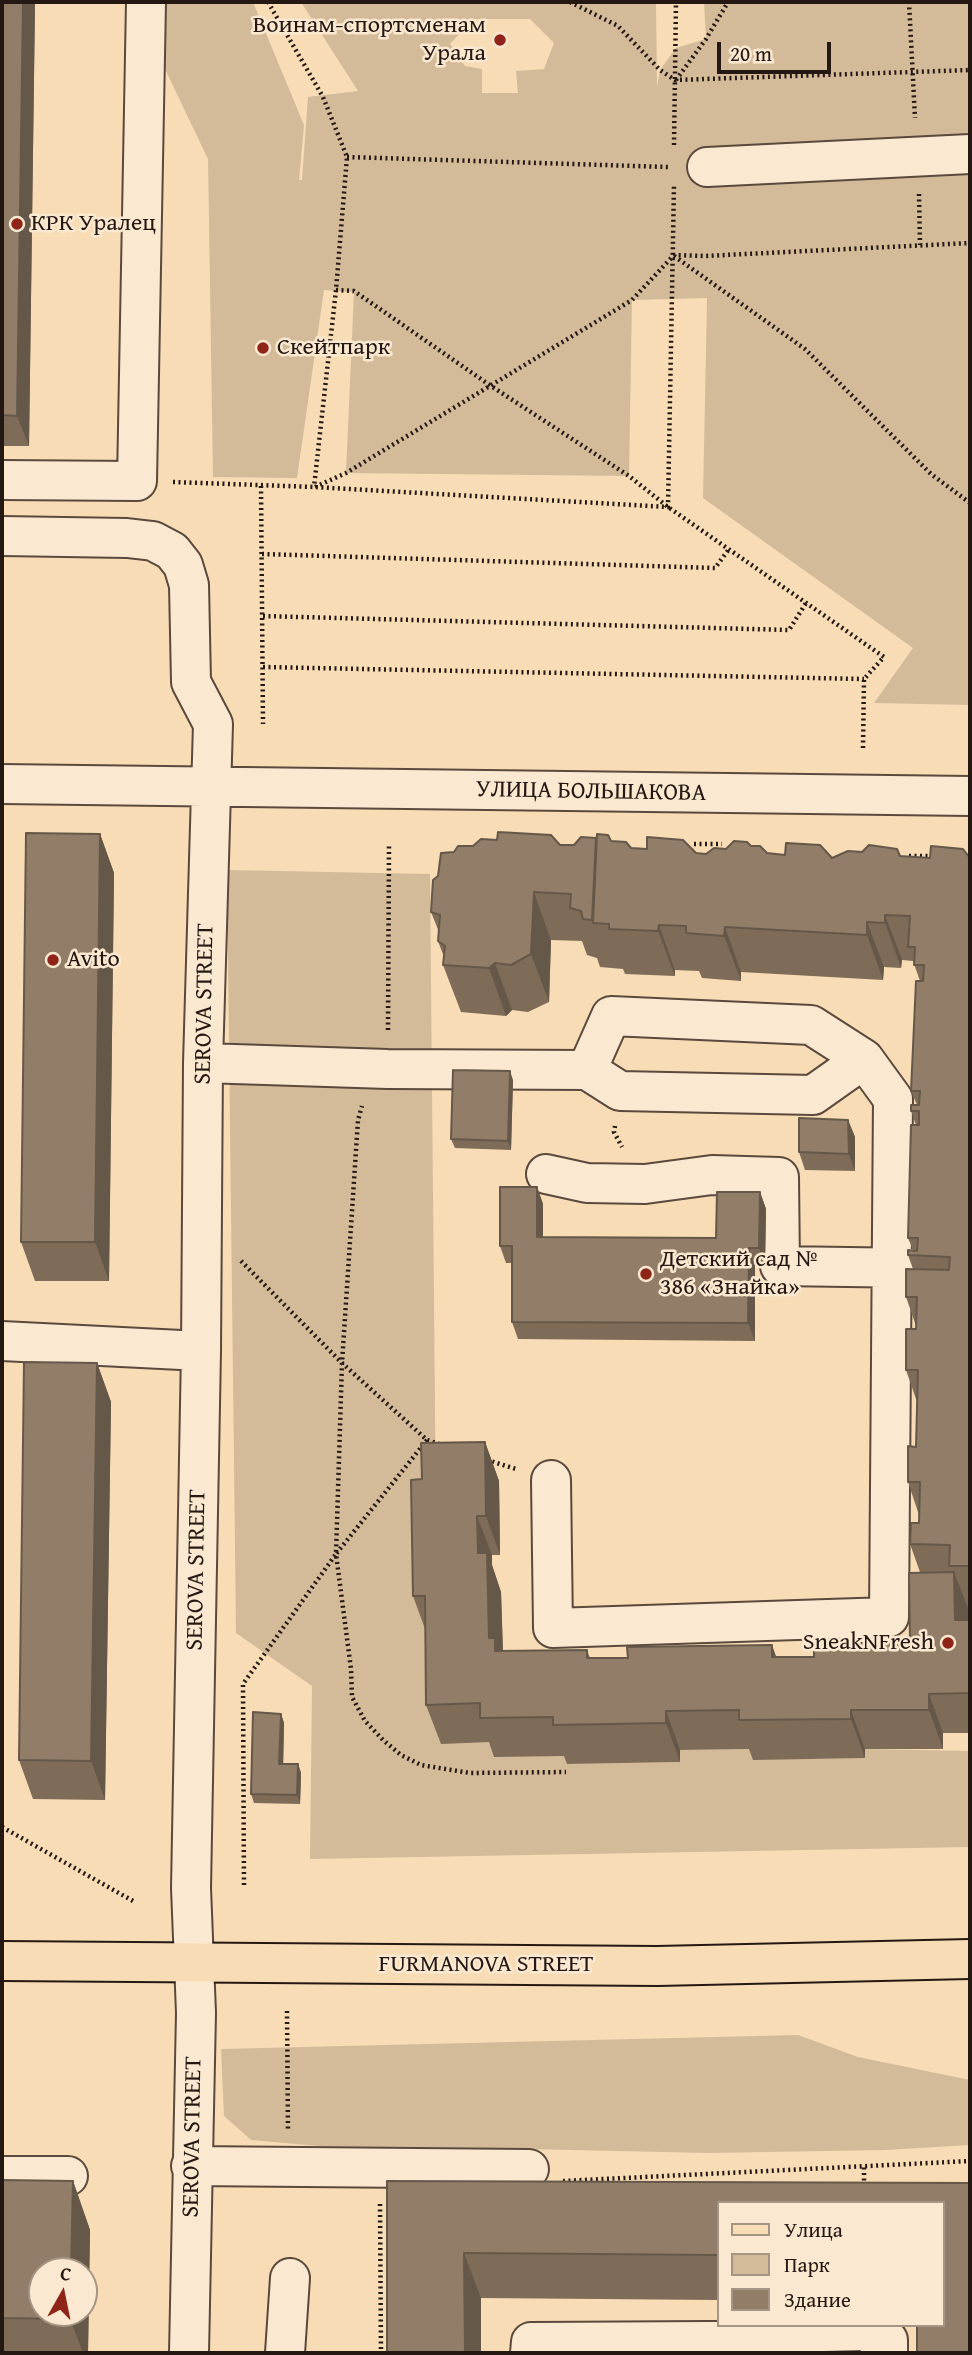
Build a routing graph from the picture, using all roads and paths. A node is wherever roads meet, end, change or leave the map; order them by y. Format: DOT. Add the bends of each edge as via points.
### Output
graph roads {
  1 [pos="146,2"];
  2 [pos="268,2"];
  3 [pos="570,2"];
  4 [pos="676,2"];
  5 [pos="728,2"];
  6 [pos="909,2"];
  7 [pos="970,70"];
  8 [pos="913,73"];
  9 [pos="675,80"];
  10 [pos="970,154"];
  11 [pos="347,157"];
  12 [pos="682,167"];
  13 [pos="970,243"];
  14 [pos="674,255"];
  15 [pos="336,290"];
  16 [pos="491,386"];
  17 [pos="2,480"];
  18 [pos="137,481"];
  19 [pos="261,486"];
  20 [pos="314,487"];
  21 [pos="970,503"];
  22 [pos="668,507"];
  23 [pos="2,536"];
  24 [pos="729,549"];
  25 [pos="262,554"];
  26 [pos="806,603"];
  27 [pos="263,616"];
  28 [pos="263,667"];
  29 [pos="864,679"];
  30 [pos="262,724"];
  31 [pos="863,748"];
  32 [pos="2,784"];
  33 [pos="211,788"];
  34 [pos="970,796"];
  35 [pos="694,844"];
  36 [pos="722,844"];
  37 [pos="389,845"];
  38 [pos="909,856"];
  39 [pos="938,856"];
  40 [pos="864,1059"];
  41 [pos="203,1063"];
  42 [pos="388,1069"];
  43 [pos="587,1070"];
  44 [pos="620,1091"];
  45 [pos="546,1174"];
  46 [pos="645,1184"];
  47 [pos="203,1224"];
  48 [pos="908,1268"];
  49 [pos="2,1341"];
  50 [pos="201,1351"];
  51 [pos="342,1363"];
  52 [pos="427,1440"];
  53 [pos="440,1444"];
  54 [pos="477,1456"];
  55 [pos="551,1480"];
  56 [pos="336,1554"];
  57 [pos="566,1772"];
  58 [pos="2,1827"];
  59 [pos="244,1885"];
  60 [pos="133,1901"];
  61 [pos="970,1959"];
  62 [pos="2,1961"];
  63 [pos="194,1961"];
  64 [pos="970,2161"];
  65 [pos="191,2166"];
  66 [pos="864,2166"];
  67 [pos="545,2175"];
  68 [pos="2,2176"];
  69 [pos="68,2176"];
  70 [pos="864,2191"];
  71 [pos="290,2278"];
  72 [pos="392,2347"];
  73 [pos="381,2348"];
  74 [pos="189,2353"];
  75 [pos="285,2353"];
  76 [pos="530,2353"];
  77 [pos="888,2353"];
  1 -- 18 [label="street"];
  2 -- 11 [label="path" via="323,97"];
  3 -- 9 [label="path" via="618,26"];
  4 -- 9 [label="path"];
  5 -- 9 [label="path"];
  6 -- 8 [label="path"];
  7 -- 8 [label="path"];
  8 -- 9 [label="path"];
  9 -- 12 [label="path"];
  10 -- 12 [label="street"];
  11 -- 12 [label="path"];
  11 -- 15 [label="path"];
  12 -- 14 [label="path"];
  13 -- 14 [label="path"];
  14 -- 16 [label="path" via="632,300"];
  14 -- 21 [label="path" via="805,349 931,474"];
  14 -- 22 [label="path"];
  15 -- 16 [label="path" via="354,291"];
  15 -- 20 [label="path"];
  16 -- 20 [label="path" via="346,473"];
  16 -- 22 [label="path" via="629,476"];
  17 -- 18 [label="street"];
  18 -- 19 [label="path"];
  19 -- 20 [label="path"];
  19 -- 25 [label="path"];
  20 -- 22 [label="path"];
  22 -- 24 [label="path"];
  23 -- 33 [label="street, SEROVA STREET" via="127,538 153,541 172,551 183,565 189,585 191,682 213,724"];
  24 -- 25 [label="path" via="715,568"];
  24 -- 26 [label="path"];
  25 -- 27 [label="path"];
  26 -- 27 [label="path" via="789,630"];
  26 -- 29 [label="path" via="884,657"];
  27 -- 28 [label="path"];
  28 -- 29 [label="path"];
  28 -- 30 [label="path"];
  29 -- 31 [label="path"];
  32 -- 33 [label="street, УЛИЦА БОЛЬШАКОВА"];
  33 -- 34 [label="street, УЛИЦА БОЛЬШАКОВА"];
  33 -- 41 [label="street, SEROVA STREET"];
  35 -- 36 [label="path"];
  37 -- 42 [label="path"];
  38 -- 39 [label="path"];
  40 -- 43 [label="street" via="811,1025 611,1016"];
  40 -- 44 [label="street" via="813,1095"];
  40 -- 48 [label="street" via="893,1099"];
  41 -- 42 [label="street"];
  41 -- 47 [label="street, SEROVA STREET"];
  42 -- 43 [label="street"];
  42 -- 51 [label="path" via="366,1092 359,1120"];
  43 -- 44 [label="street"];
  44 -- 46 [label="path" via="614,1132"];
  45 -- 46 [label="street" via="587,1183"];
  46 -- 48 [label="street" via="712,1175 779,1177 780,1266"];
  47 -- 50 [label="street, SEROVA STREET"];
  47 -- 51 [label="path"];
  48 -- 55 [label="street" via="888,1617 553,1628"];
  49 -- 50 [label="street"];
  50 -- 63 [label="street, SEROVA STREET" via="191,1888"];
  51 -- 52 [label="path"];
  51 -- 56 [label="path"];
  52 -- 53 [label="path"];
  52 -- 56 [label="path"];
  54 -- 55 [label="path"];
  56 -- 57 [label="path" via="352,1697 383,1740 421,1765 445,1770"];
  56 -- 59 [label="path" via="243,1684"];
  58 -- 60 [label="path"];
  61 -- 63 [label="main road, FURMANOVA STREET" via="657,1966"];
  62 -- 63 [label="main road, FURMANOVA STREET"];
  63 -- 65 [label="street, SEROVA STREET"];
  64 -- 66 [label="path"];
  65 -- 67 [label="street"];
  65 -- 74 [label="street, SEROVA STREET"];
  66 -- 67 [label="path"];
  66 -- 70 [label="path"];
  68 -- 69 [label="street"];
  71 -- 75 [label="street"];
  72 -- 73 [label="path"];
  76 -- 77 [label="street" via="531,2342 888,2340"];
}
